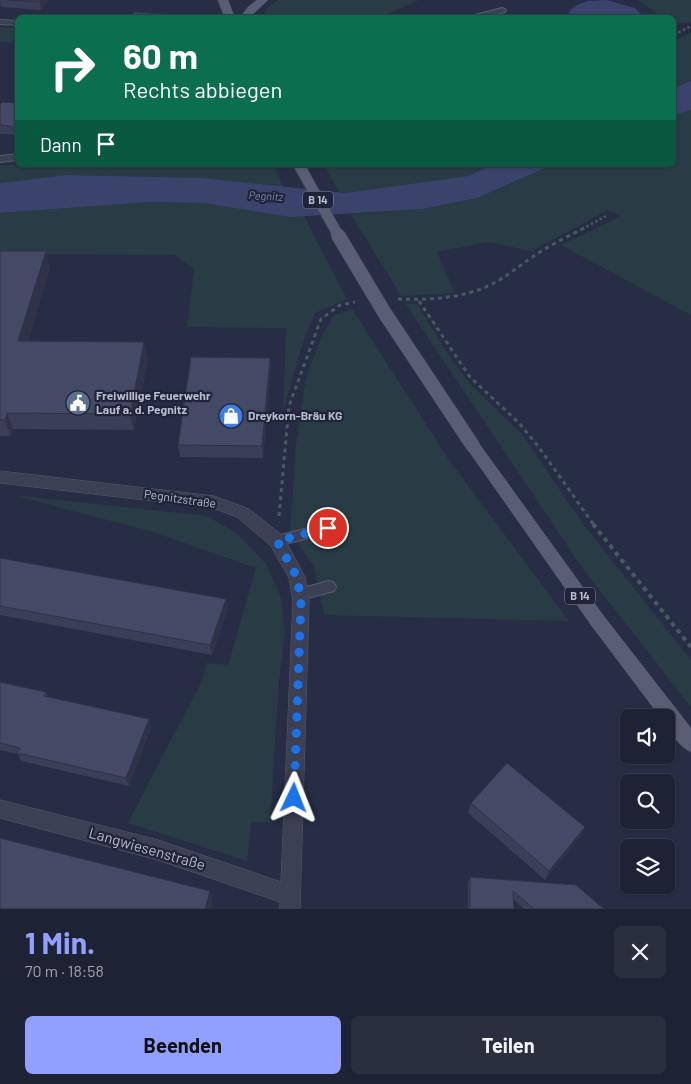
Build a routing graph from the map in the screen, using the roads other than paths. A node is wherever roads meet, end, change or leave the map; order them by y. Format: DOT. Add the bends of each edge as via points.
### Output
graph roads {
  1 [pos="223,0"];
  2 [pos="263,0"];
  3 [pos="502,10"];
  4 [pos="229,15"];
  5 [pos="246,15"];
  6 [pos="481,15"];
  7 [pos="0,22"];
  8 [pos="15,23"];
  9 [pos="15,157"];
  10 [pos="0,159"];
  11 [pos="300,167"];
  12 [pos="0,477"];
  13 [pos="328,528"];
  14 [pos="277,541"];
  15 [pos="329,588"];
  16 [pos="300,594"];
  17 [pos="691,743"];
  18 [pos="0,809"];
  19 [pos="291,903"];
  1 -- 4 [label="main road"];
  2 -- 5 [label="main road"];
  3 -- 6 [label="lane"];
  7 -- 8 [label="lane"];
  9 -- 10 [label="lane"];
  11 -- 17 [label="main road, B 14, bridge" via="384,312 473,446"];
  12 -- 14 [label="street, Pegnitzstraße" via="214,502 243,513"];
  13 -- 14 [label="lane"];
  14 -- 16 [label="street, Pegnitzstraße" via="297,577"];
  15 -- 16 [label="lane"];
  16 -- 19 [label="street, Pegnitzstraße"];
  18 -- 19 [label="street, Langwiesenstraße" via="158,850"];
}
